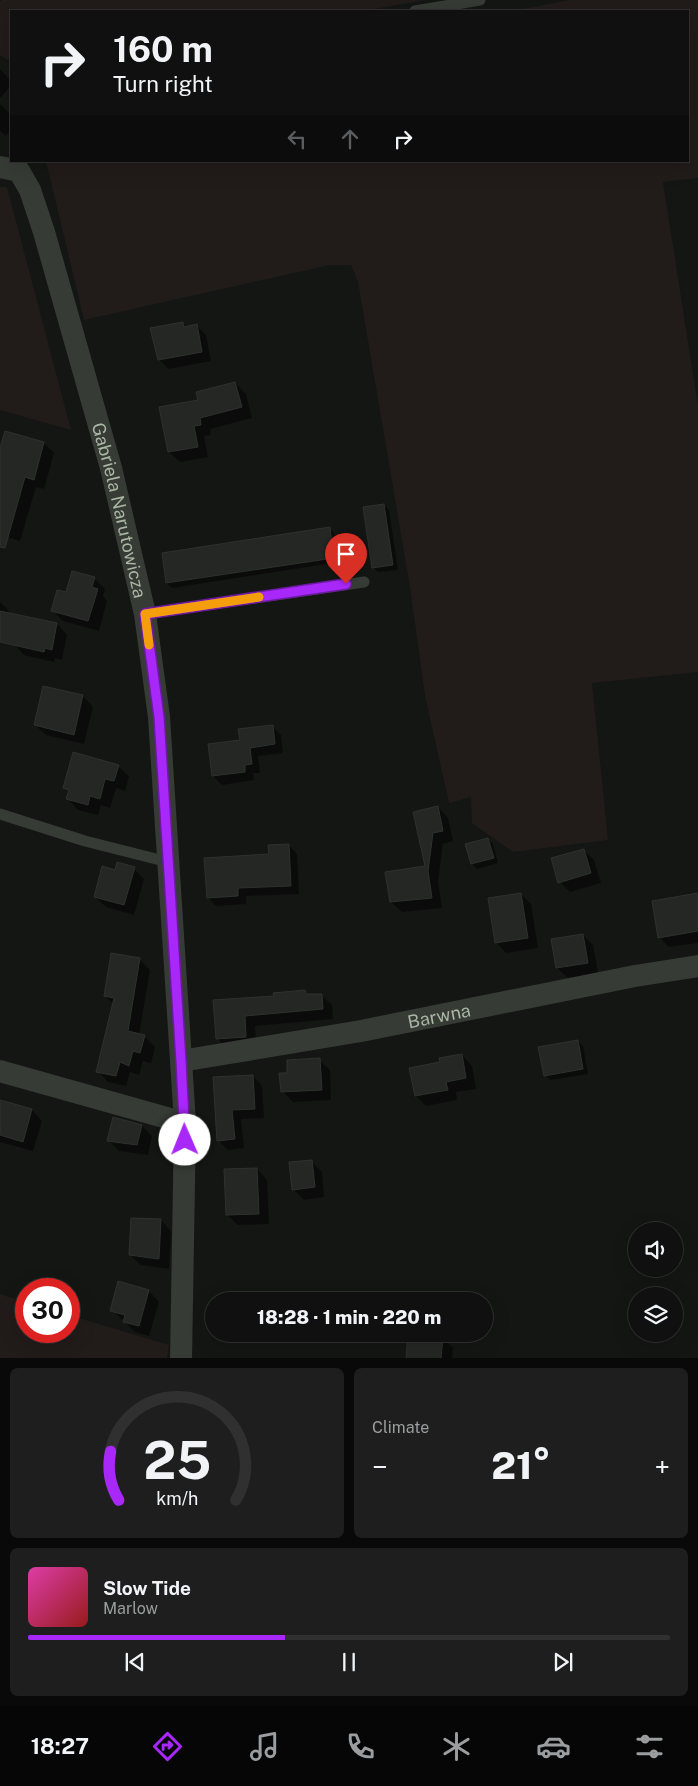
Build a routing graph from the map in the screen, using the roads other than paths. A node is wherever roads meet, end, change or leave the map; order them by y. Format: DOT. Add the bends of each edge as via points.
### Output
graph roads {
  1 [pos="480,0"];
  2 [pos="421,10"];
  3 [pos="5,165"];
  4 [pos="364,582"];
  5 [pos="145,614"];
  6 [pos="0,814"];
  7 [pos="168,862"];
  8 [pos="698,966"];
  9 [pos="181,1061"];
  10 [pos="0,1072"];
  11 [pos="185,1123"];
  12 [pos="181,1358"];
  1 -- 2 [label="lane"];
  3 -- 5 [label="street, Gabriela Narutowicza" via="19,171 30,190 41,224 111,468"];
  4 -- 5 [label="lane"];
  5 -- 7 [label="street, Gabriela Narutowicza" via="159,717"];
  6 -- 7 [label="lane" via="85,841"];
  7 -- 9 [label="street, Gabriela Narutowicza"];
  8 -- 9 [label="street, Barwna" via="361,1031"];
  9 -- 11 [label="street, Gabriela Narutowicza"];
  10 -- 11 [label="street"];
  11 -- 12 [label="street, Gabriela Narutowicza"];
}
